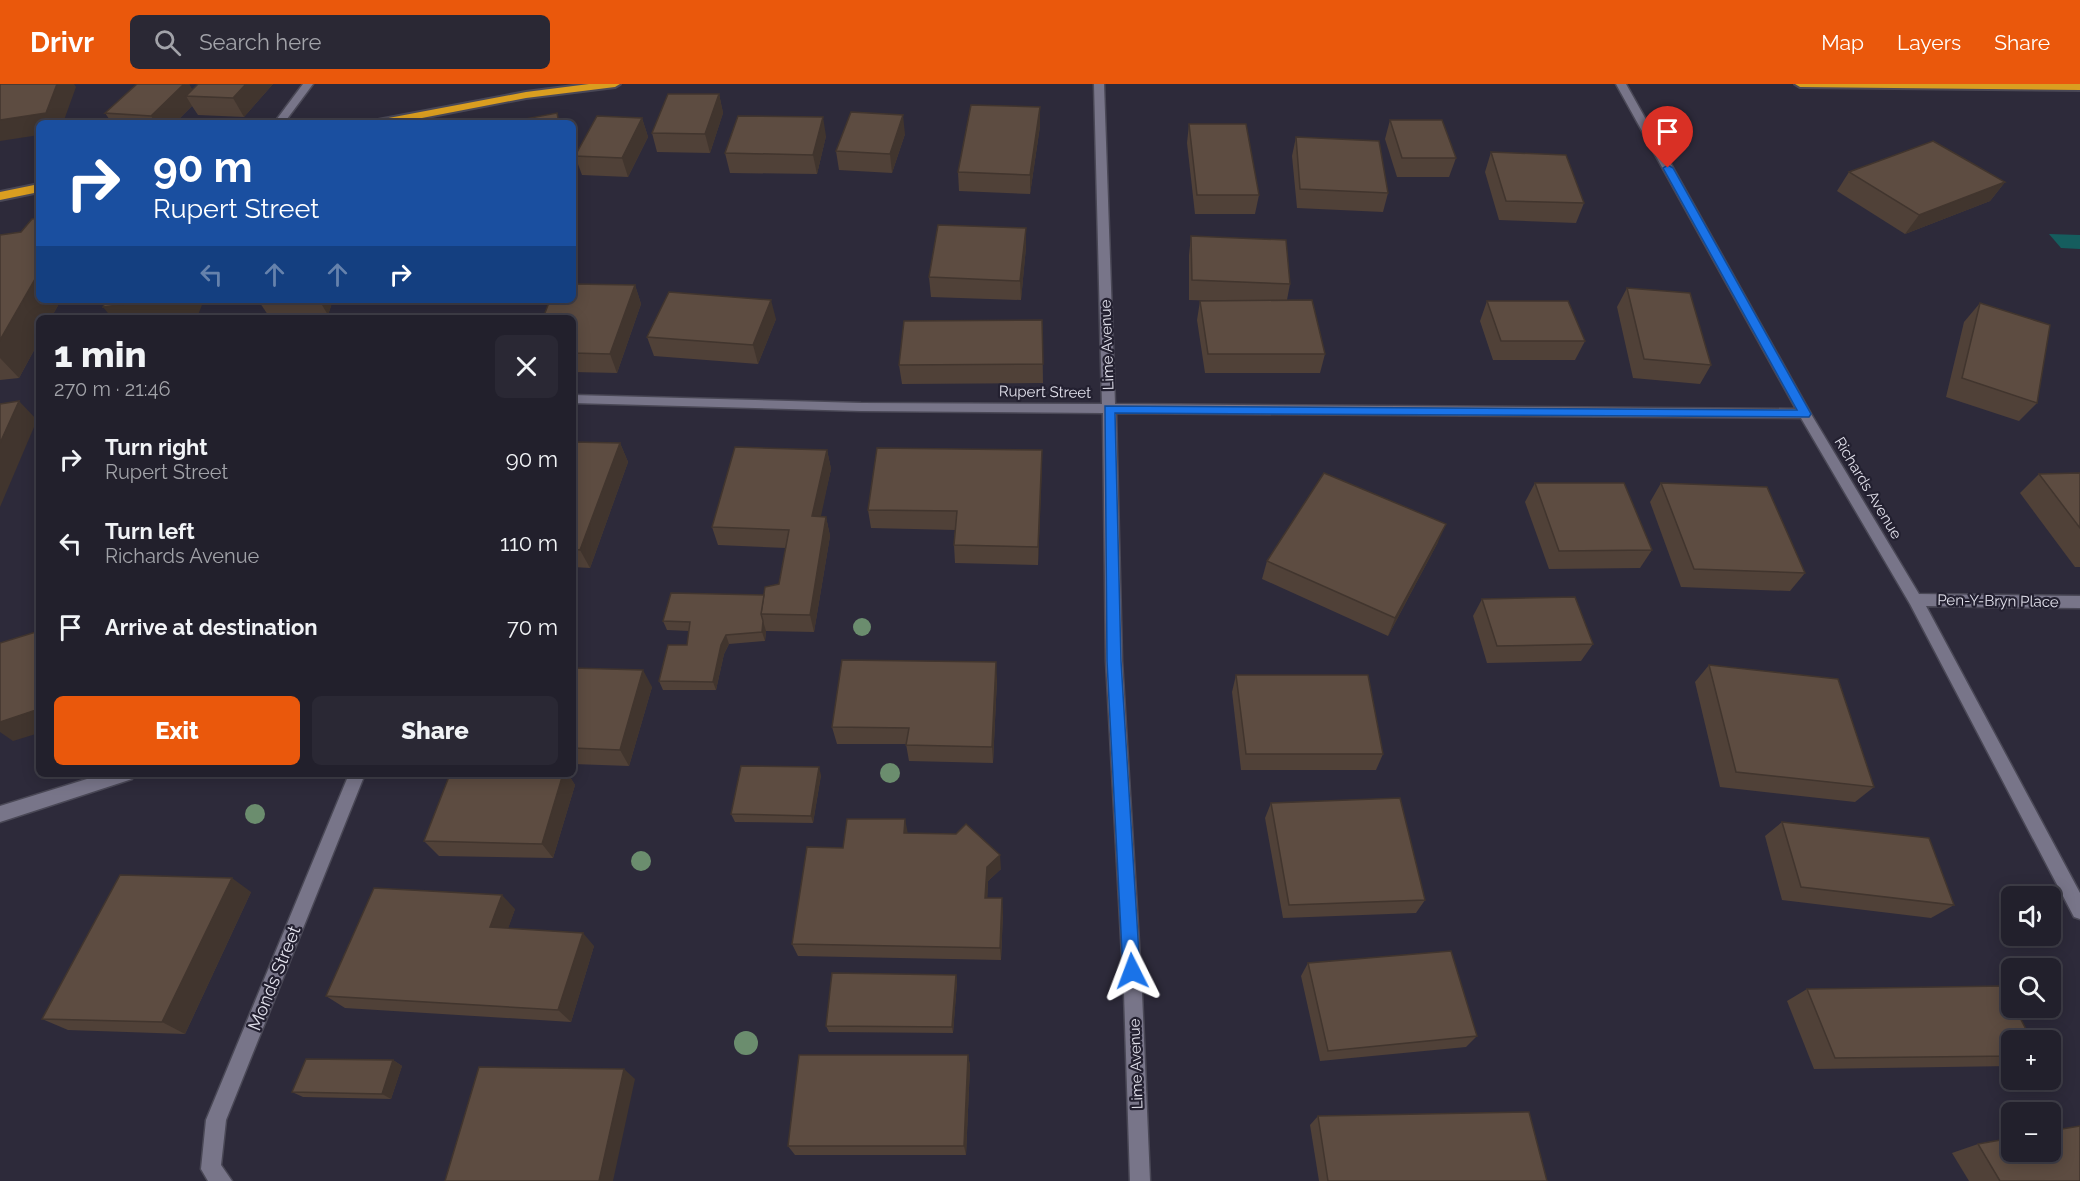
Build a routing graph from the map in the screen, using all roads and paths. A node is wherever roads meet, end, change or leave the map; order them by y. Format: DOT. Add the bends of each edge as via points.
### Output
graph roads {
  1 [pos="308,84"];
  2 [pos="615,84"];
  3 [pos="1099,84"];
  4 [pos="1621,84"];
  5 [pos="1800,84"];
  6 [pos="2031,85"];
  7 [pos="2080,87"];
  8 [pos="281,120"];
  9 [pos="394,120"];
  10 [pos="36,189"];
  11 [pos="0,196"];
  12 [pos="576,399"];
  13 [pos="1109,409"];
  14 [pos="1805,414"];
  15 [pos="1916,600"];
  16 [pos="2080,602"];
  17 [pos="117,777"];
  18 [pos="356,777"];
  19 [pos="0,814"];
  20 [pos="2080,911"];
  21 [pos="222,1181"];
  22 [pos="1140,1181"];
  1 -- 8 [label="street"];
  2 -- 9 [label="highway" via="526,95"];
  3 -- 13 [label="street, Lime Avenue"];
  4 -- 14 [label="street, Richards Avenue"];
  5 -- 6 [label="highway"];
  6 -- 7 [label="highway"];
  10 -- 11 [label="highway"];
  12 -- 13 [label="street, Rupert Street"];
  13 -- 14 [label="street, Rupert Street"];
  13 -- 22 [label="street, Lime Avenue" via="1114,661"];
  14 -- 15 [label="street, Richards Avenue"];
  15 -- 16 [label="street, Pen-Y-Bryn Place"];
  15 -- 20 [label="street, Richards Avenue"];
  17 -- 19 [label="street"];
  18 -- 21 [label="street, Monds Street" via="216,1120 211,1169"];
}
